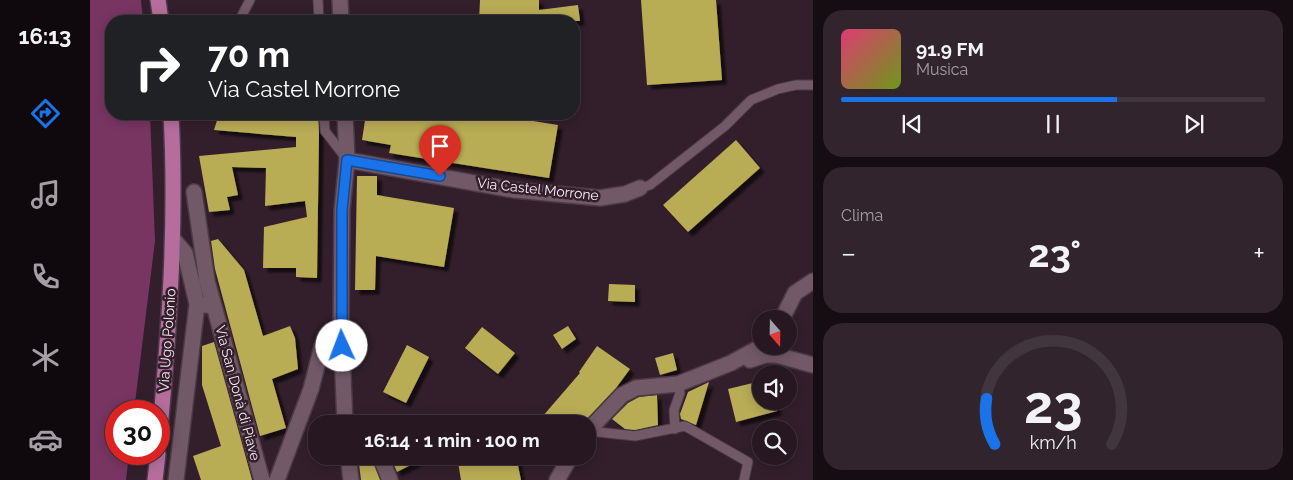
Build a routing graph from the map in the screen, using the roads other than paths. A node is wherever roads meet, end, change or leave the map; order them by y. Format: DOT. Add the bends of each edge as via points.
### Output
graph roads {
  1 [pos="158,0"];
  2 [pos="250,0"];
  3 [pos="318,0"];
  4 [pos="340,0"];
  5 [pos="160,15"];
  6 [pos="242,15"];
  7 [pos="319,15"];
  8 [pos="340,15"];
  9 [pos="813,85"];
  10 [pos="171,120"];
  11 [pos="324,120"];
  12 [pos="345,120"];
  13 [pos="347,160"];
  14 [pos="640,188"];
  15 [pos="194,192"];
  16 [pos="173,239"];
  17 [pos="813,281"];
  18 [pos="197,304"];
  19 [pos="214,306"];
  20 [pos="786,310"];
  21 [pos="341,326"];
  22 [pos="752,351"];
  23 [pos="731,363"];
  24 [pos="813,365"];
  25 [pos="678,384"];
  26 [pos="162,400"];
  27 [pos="345,415"];
  28 [pos="596,422"];
  29 [pos="675,429"];
  30 [pos="596,433"];
  31 [pos="157,465"];
  32 [pos="349,465"];
  33 [pos="384,465"];
  34 [pos="566,465"];
  35 [pos="155,480"];
  36 [pos="176,480"];
  37 [pos="262,480"];
  38 [pos="277,480"];
  39 [pos="351,480"];
  40 [pos="390,480"];
  41 [pos="557,480"];
  42 [pos="744,480"];
  1 -- 5 [label="main road"];
  2 -- 6 [label="lane"];
  3 -- 7 [label="lane"];
  4 -- 8 [label="street"];
  9 -- 14 [label="lane" via="778,89 751,100 726,126 650,185"];
  10 -- 16 [label="main road"];
  11 -- 13 [label="lane" via="325,131"];
  12 -- 13 [label="street"];
  13 -- 14 [label="street, Via Castel Morrone" via="514,190 600,198"];
  13 -- 21 [label="street" via="342,210"];
  15 -- 19 [label="street, Via San Donà di Piave" via="207,281"];
  16 -- 18 [label="street" via="184,253"];
  16 -- 26 [label="main road, Via Ugo Polonio"];
  17 -- 20 [label="street" via="795,293"];
  18 -- 19 [label="street"];
  18 -- 36 [label="street"];
  19 -- 37 [label="street, Via San Donà di Piave"];
  21 -- 27 [label="street"];
  21 -- 38 [label="street" via="322,346 311,389"];
  22 -- 23 [label="street"];
  23 -- 24 [label="street" via="776,355"];
  23 -- 25 [label="street"];
  25 -- 28 [label="street" via="636,388 622,395"];
  25 -- 29 [label="lane" via="680,393 674,410"];
  29 -- 30 [label="lane" via="636,436"];
  29 -- 42 [label="lane" via="685,426 748,462"];
  31 -- 35 [label="main road"];
  32 -- 39 [label="street"];
  33 -- 40 [label="street"];
  34 -- 41 [label="street"];
}
